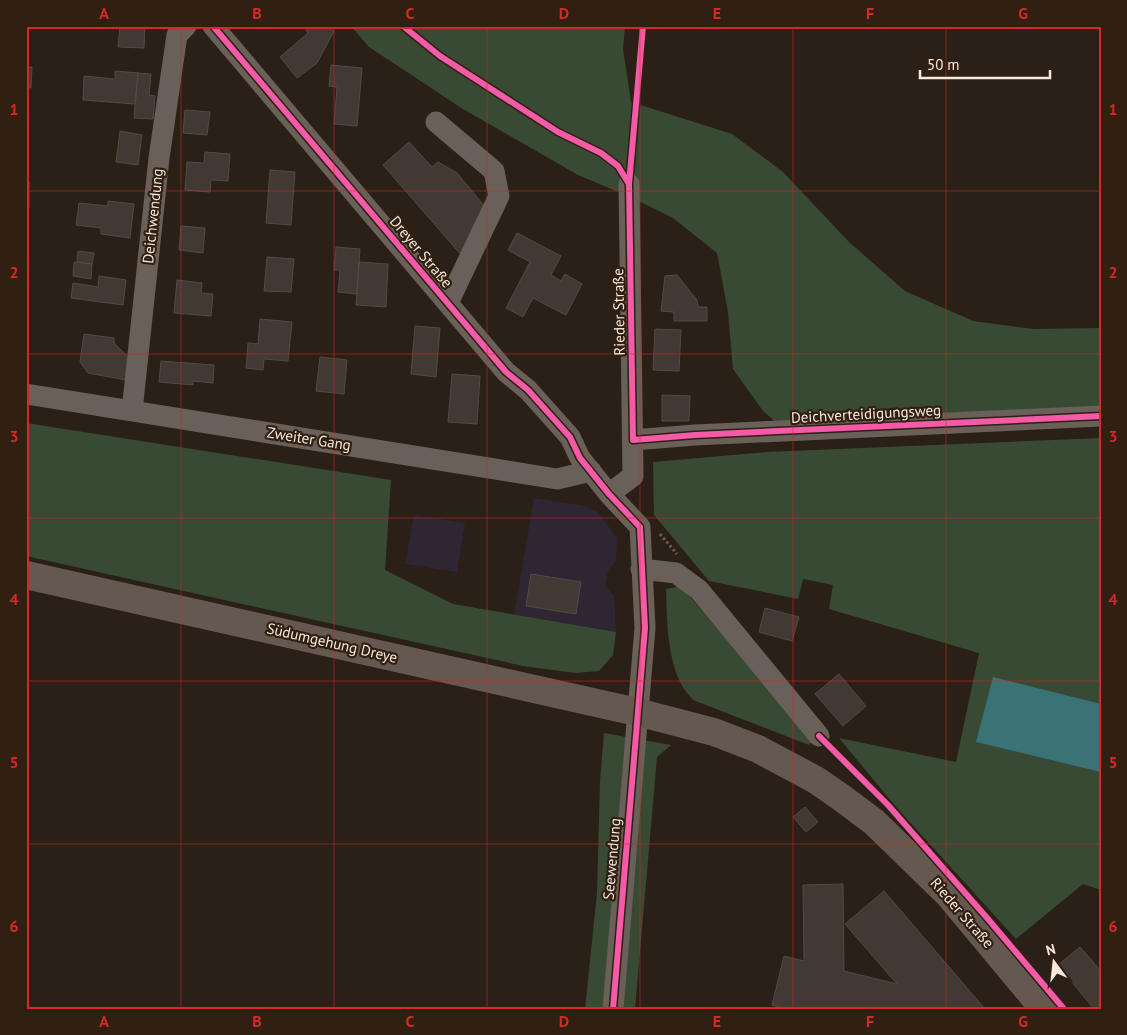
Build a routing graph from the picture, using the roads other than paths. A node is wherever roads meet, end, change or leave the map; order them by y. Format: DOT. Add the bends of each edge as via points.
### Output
graph roads {
  1 [pos="186,26"];
  2 [pos="213,26"];
  3 [pos="436,122"];
  4 [pos="629,184"];
  5 [pos="448,303"];
  6 [pos="26,394"];
  7 [pos="132,410"];
  8 [pos="1101,416"];
  9 [pos="633,440"];
  10 [pos="591,471"];
  11 [pos="608,494"];
  12 [pos="641,569"];
  13 [pos="26,575"];
  14 [pos="637,712"];
  15 [pos="819,736"];
  16 [pos="874,822"];
  17 [pos="613,1009"];
  18 [pos="1044,1009"];
  1 -- 7 [label="street, Deichwendung" via="177,35 159,158"];
  2 -- 5 [label="street, Dreyer Straße"];
  3 -- 5 [label="street" via="494,171 499,196"];
  4 -- 9 [label="street, Rieder Straße"];
  5 -- 10 [label="street, Dreyer Straße" via="506,372 528,390 570,437 580,458"];
  6 -- 7 [label="street, Zweiter Gang"];
  7 -- 10 [label="street, Zweiter Gang" via="557,479"];
  8 -- 9 [label="street, Deichverteidigungsweg"];
  9 -- 11 [label="street, Rieder Straße" via="633,476"];
  10 -- 11 [label="street, Dreyer Straße"];
  11 -- 12 [label="street" via="640,527"];
  12 -- 14 [label="street" via="645,628"];
  12 -- 15 [label="street" via="676,573 700,590"];
  13 -- 14 [label="main road, Südumgehung Dreye"];
  14 -- 16 [label="main road, Südumgehung Dreye" via="714,732 758,749 816,780"];
  14 -- 17 [label="street, Seewendung"];
  16 -- 18 [label="main road, Rieder Straße" via="950,895"];
}
